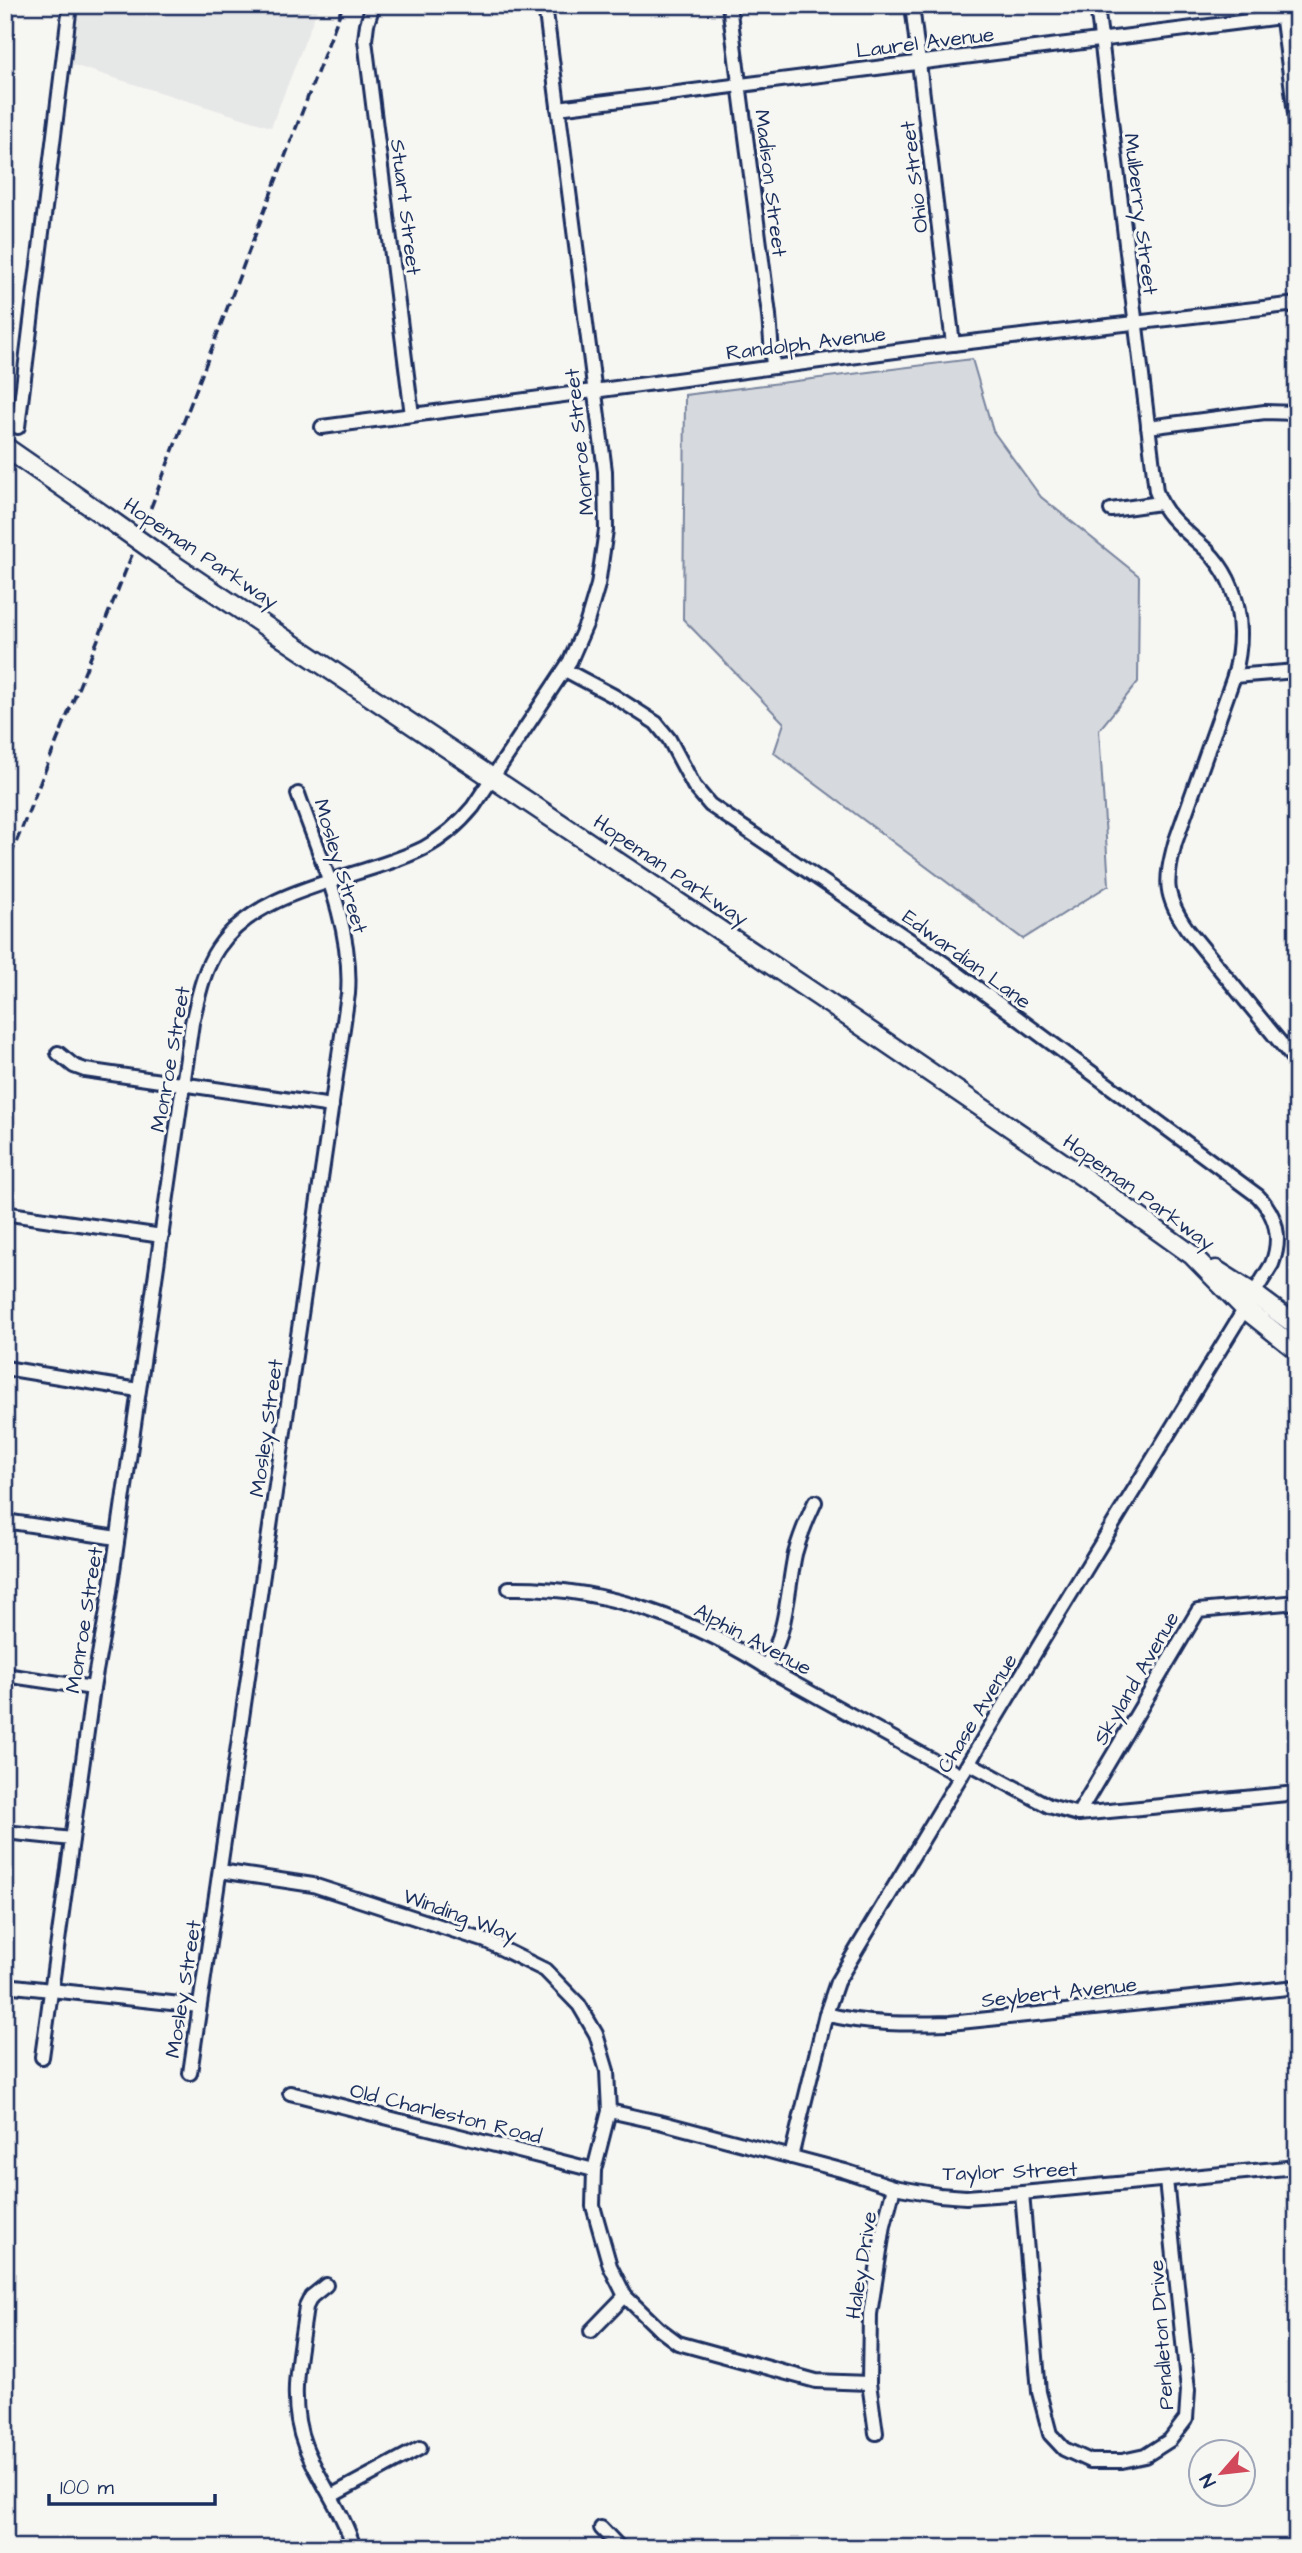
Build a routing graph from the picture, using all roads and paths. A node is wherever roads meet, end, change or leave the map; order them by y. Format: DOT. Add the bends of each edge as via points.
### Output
graph roads {
  1 [pos="70,5"];
  2 [pos="373,5"];
  3 [pos="545,5"];
  4 [pos="729,5"];
  5 [pos="912,5"];
  6 [pos="1097,5"];
  7 [pos="1281,11"];
  8 [pos="1297,15"];
  9 [pos="1101,39"];
  10 [pos="919,63"];
  11 [pos="739,86"];
  12 [pos="558,108"];
  13 [pos="1297,129"];
  14 [pos="1297,304"];
  15 [pos="1136,323"];
  16 [pos="953,344"];
  17 [pos="773,367"];
  18 [pos="594,390"];
  19 [pos="1297,413"];
  20 [pos="412,415"];
  21 [pos="18,427"];
  22 [pos="322,427"];
  23 [pos="1148,427"];
  24 [pos="5,447"];
  25 [pos="1160,503"];
  26 [pos="1111,510"];
  27 [pos="565,670"];
  28 [pos="1297,671"];
  29 [pos="1234,676"];
  30 [pos="493,778"];
  31 [pos="298,794"];
  32 [pos="328,882"];
  33 [pos="58,1053"];
  34 [pos="1297,1063"];
  35 [pos="184,1084"];
  36 [pos="332,1106"];
  37 [pos="5,1210"];
  38 [pos="162,1236"];
  39 [pos="1249,1301"];
  40 [pos="1297,1326"];
  41 [pos="1297,1350"];
  42 [pos="5,1368"];
  43 [pos="138,1390"];
  44 [pos="815,1502"];
  45 [pos="5,1521"];
  46 [pos="117,1538"];
  47 [pos="509,1588"];
  48 [pos="1297,1602"];
  49 [pos="765,1666"];
  50 [pos="5,1675"];
  51 [pos="93,1688"];
  52 [pos="969,1763"];
  53 [pos="961,1776"];
  54 [pos="1297,1793"];
  55 [pos="1078,1814"];
  56 [pos="5,1832"];
  57 [pos="72,1839"];
  58 [pos="220,1871"];
  59 [pos="5,1985"];
  60 [pos="1297,1987"];
  61 [pos="51,1989"];
  62 [pos="199,2006"];
  63 [pos="826,2014"];
  64 [pos="42,2057"];
  65 [pos="190,2073"];
  66 [pos="290,2093"];
  67 [pos="609,2111"];
  68 [pos="791,2157"];
  69 [pos="1297,2167"];
  70 [pos="594,2169"];
  71 [pos="1166,2180"];
  72 [pos="894,2187"];
  73 [pos="1022,2193"];
  74 [pos="326,2285"];
  75 [pos="625,2296"];
  76 [pos="591,2331"];
  77 [pos="869,2383"];
  78 [pos="876,2433"];
  79 [pos="420,2448"];
  80 [pos="331,2496"];
  81 [pos="601,2528"];
  82 [pos="354,2548"];
  83 [pos="620,2548"];
  1 -- 21 [label="street"];
  2 -- 20 [label="street, Stuart Street" via="365,40"];
  3 -- 12 [label="street, Monroe Street"];
  4 -- 11 [label="street, Madison Street"];
  5 -- 10 [label="street, Ohio Street"];
  6 -- 9 [label="street, Mulberry Street"];
  7 -- 8 [label="street, Laurel Avenue"];
  7 -- 9 [label="street, Laurel Avenue"];
  7 -- 13 [label="street"];
  9 -- 10 [label="street, Laurel Avenue"];
  9 -- 15 [label="street, Mulberry Street"];
  10 -- 11 [label="street, Laurel Avenue"];
  10 -- 16 [label="street, Ohio Street"];
  11 -- 12 [label="street, Laurel Avenue"];
  11 -- 17 [label="street, Madison Street"];
  12 -- 18 [label="street, Monroe Street"];
  14 -- 15 [label="street, Randolph Avenue"];
  15 -- 16 [label="street, Randolph Avenue"];
  15 -- 23 [label="street, Mulberry Street"];
  16 -- 17 [label="street, Randolph Avenue"];
  17 -- 18 [label="street, Randolph Avenue"];
  18 -- 20 [label="street, Randolph Avenue"];
  18 -- 27 [label="street, Monroe Street" via="605,471 606,530 587,622"];
  19 -- 23 [label="street" via="1265,412"];
  20 -- 22 [label="street, Randolph Avenue"];
  23 -- 25 [label="street, Mulberry Street"];
  24 -- 30 [label="main road, Hopeman Parkway, bridge"];
  25 -- 26 [label="street"];
  25 -- 29 [label="street" via="1214,558 1232,588 1242,636"];
  27 -- 30 [label="street, Monroe Street"];
  27 -- 39 [label="street, Edwardian Lane" via="656,723 710,805 944,964 1258,1196 1274,1217 1278,1245"];
  28 -- 29 [label="street"];
  29 -- 34 [label="street" via="1175,843 1167,871 1169,898 1187,929"];
  30 -- 32 [label="street, Monroe Street" via="462,820 437,840"];
  30 -- 39 [label="main road, Hopeman Parkway" via="1082,1176"];
  31 -- 32 [label="street, Mosley Street"];
  32 -- 35 [label="street, Monroe Street" via="253,914 217,949 197,1003"];
  32 -- 36 [label="street, Mosley Street" via="345,942 349,978"];
  33 -- 35 [label="street" via="85,1070"];
  35 -- 36 [label="street"];
  35 -- 38 [label="street, Monroe Street"];
  36 -- 58 [label="street, Mosley Street"];
  37 -- 38 [label="street"];
  38 -- 43 [label="street, Monroe Street"];
  39 -- 40 [label="main road"];
  39 -- 41 [label="main road"];
  39 -- 52 [label="street, Chase Avenue"];
  42 -- 43 [label="street"];
  43 -- 46 [label="street, Monroe Street"];
  44 -- 49 [label="street" via="796,1553 779,1635"];
  45 -- 46 [label="street"];
  46 -- 51 [label="street, Monroe Street"];
  47 -- 49 [label="street, Alphin Avenue" via="562,1590 641,1607 693,1627"];
  48 -- 55 [label="street, Skyland Avenue" via="1198,1611"];
  49 -- 53 [label="street, Alphin Avenue"];
  50 -- 51 [label="street"];
  51 -- 57 [label="street, Monroe Street"];
  52 -- 53 [label="street, Chase Avenue"];
  52 -- 55 [label="street" via="1049,1806"];
  53 -- 63 [label="street, Chase Avenue" via="850,1959"];
  54 -- 55 [label="street"];
  56 -- 57 [label="street"];
  57 -- 61 [label="street, Monroe Street"];
  58 -- 62 [label="street, Mosley Street"];
  58 -- 67 [label="street, Winding Way" via="313,1885 486,1941 545,1970 579,2005 596,2035 607,2071"];
  59 -- 61 [label="street"];
  60 -- 63 [label="street, Seybert Avenue" via="950,2023 900,2024"];
  61 -- 62 [label="street"];
  61 -- 64 [label="street, Monroe Street"];
  62 -- 65 [label="street, Mosley Street"];
  63 -- 68 [label="street, Chase Avenue"];
  66 -- 70 [label="street, Old Charleston Road"];
  67 -- 68 [label="street, Taylor Street"];
  67 -- 70 [label="street, Winding Way"];
  68 -- 72 [label="street, Taylor Street"];
  69 -- 71 [label="street, Taylor Street"];
  70 -- 75 [label="street, Winding Way" via="598,2230"];
  71 -- 73 [label="street, Taylor Street"];
  71 -- 73 [label="street, Pendleton Drive" via="1188,2390 1186,2418 1170,2440 1145,2456 1122,2462 1090,2461 1064,2449 1051,2434 1039,2392"];
  72 -- 73 [label="street, Taylor Street" via="966,2197"];
  72 -- 77 [label="street, Haley Drive" via="870,2314"];
  74 -- 80 [label="street" via="310,2297 306,2307 295,2392 305,2445"];
  75 -- 76 [label="street"];
  75 -- 77 [label="street, Winding Way" via="678,2343 816,2381"];
  77 -- 78 [label="street, Haley Drive"];
  79 -- 80 [label="street"];
  80 -- 82 [label="street"];
  81 -- 83 [label="street"];
}
